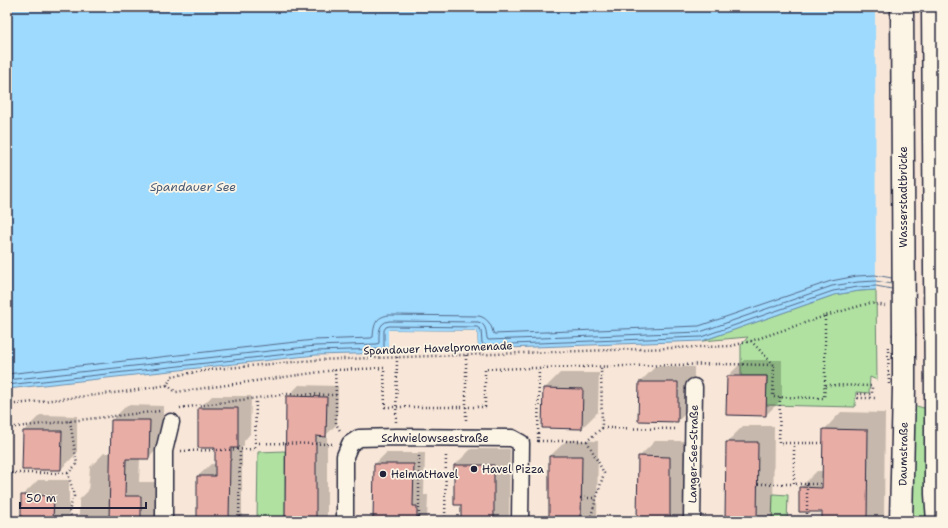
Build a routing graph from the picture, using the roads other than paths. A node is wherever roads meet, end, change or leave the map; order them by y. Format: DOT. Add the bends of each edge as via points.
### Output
graph roads {
  1 [pos="902,7"];
  2 [pos="934,7"];
  3 [pos="694,387"];
  4 [pos="904,388"];
  5 [pos="172,422"];
  6 [pos="164,521"];
  7 [pos="345,521"];
  8 [pos="520,521"];
  9 [pos="692,521"];
  10 [pos="901,521"];
  11 [pos="938,521"];
  1 -- 4 [label="main road, Wasserstadtbrücke, bridge"];
  2 -- 11 [label="main road, bridge"];
  3 -- 9 [label="street, Langer-See-Straße"];
  4 -- 10 [label="main road, Daumstraße"];
  5 -- 6 [label="street" via="164,451"];
  7 -- 8 [label="street, Schwielowseestraße" via="345,456 350,444 359,438 396,437 512,438 521,443"];
}
